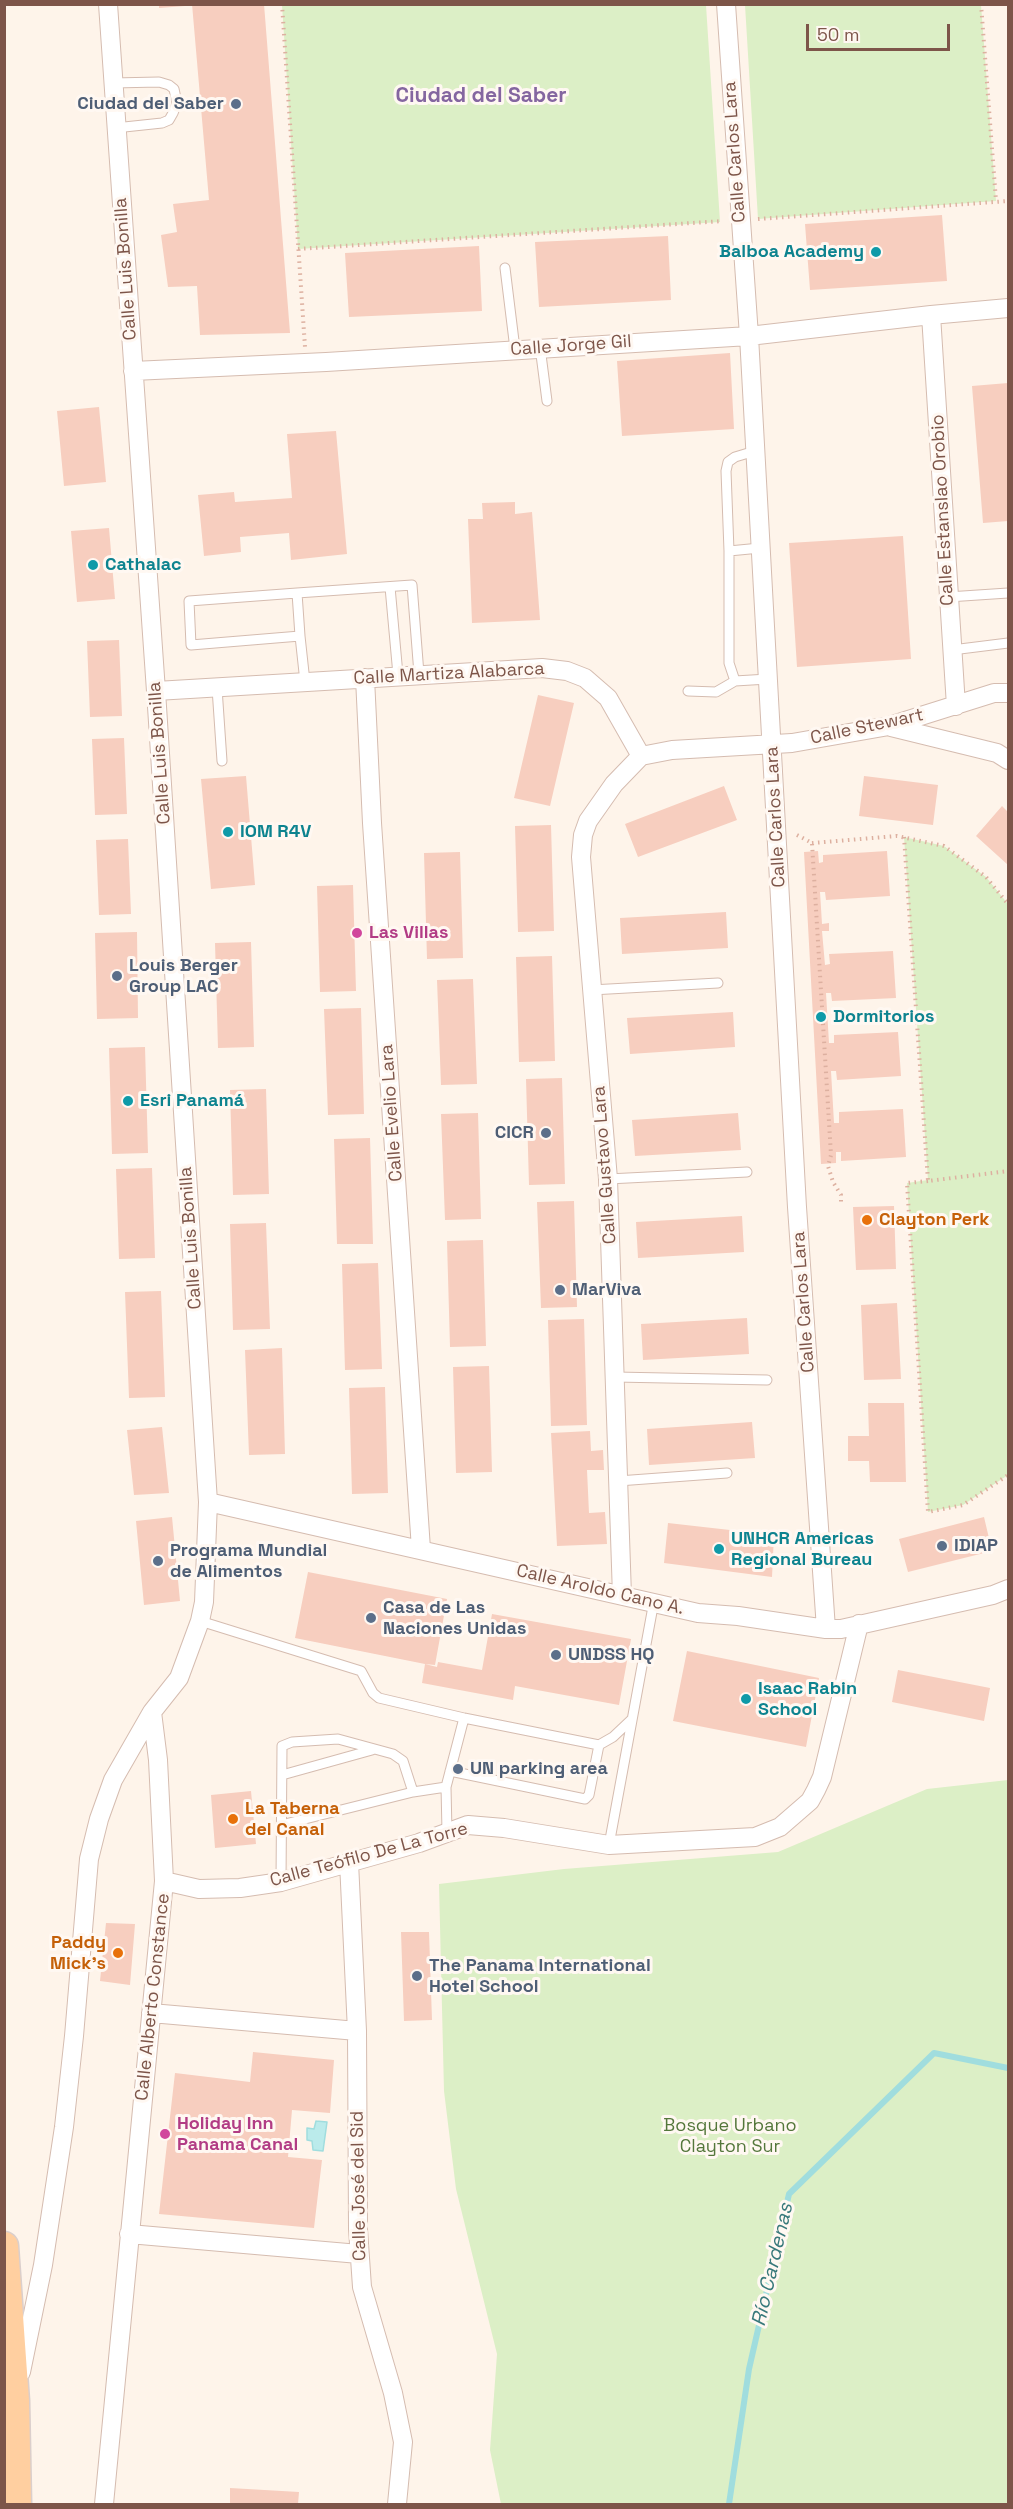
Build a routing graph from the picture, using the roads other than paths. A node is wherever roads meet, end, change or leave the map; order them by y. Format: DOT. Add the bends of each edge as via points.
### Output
graph roads {
  1 [pos="108,4"];
  2 [pos="726,4"];
  3 [pos="113,83"];
  4 [pos="115,128"];
  5 [pos="505,268"];
  6 [pos="1008,308"];
  7 [pos="931,315"];
  8 [pos="749,336"];
  9 [pos="540,347"];
  10 [pos="515,349"];
  11 [pos="133,371"];
  12 [pos="547,400"];
  13 [pos="754,451"];
  14 [pos="760,548"];
  15 [pos="729,550"];
  16 [pos="390,587"];
  17 [pos="297,593"];
  18 [pos="1008,593"];
  19 [pos="948,597"];
  20 [pos="300,636"];
  21 [pos="1008,643"];
  22 [pos="952,650"];
  23 [pos="419,674"];
  24 [pos="398,675"];
  25 [pos="365,678"];
  26 [pos="768,679"];
  27 [pos="735,681"];
  28 [pos="305,682"];
  29 [pos="217,688"];
  30 [pos="156,691"];
  31 [pos="688,691"];
  32 [pos="1001,693"];
  33 [pos="956,706"];
  34 [pos="889,726"];
  35 [pos="772,745"];
  36 [pos="641,756"];
  37 [pos="1008,760"];
  38 [pos="222,761"];
  39 [pos="718,983"];
  40 [pos="591,990"];
  41 [pos="747,1172"];
  42 [pos="608,1179"];
  43 [pos="615,1377"];
  44 [pos="766,1380"];
  45 [pos="727,1473"];
  46 [pos="618,1480"];
  47 [pos="208,1502"];
  48 [pos="421,1549"];
  49 [pos="1003,1595"];
  50 [pos="622,1596"];
  51 [pos="654,1601"];
  52 [pos="200,1621"];
  53 [pos="859,1624"];
  54 [pos="826,1629"];
  55 [pos="152,1712"];
  56 [pos="464,1718"];
  57 [pos="631,1720"];
  58 [pos="599,1745"];
  59 [pos="372,1750"];
  60 [pos="450,1771"];
  61 [pos="282,1775"];
  62 [pos="446,1787"];
  63 [pos="413,1792"];
  64 [pos="281,1825"];
  65 [pos="447,1832"];
  66 [pos="609,1845"];
  67 [pos="349,1862"];
  68 [pos="164,1881"];
  69 [pos="281,1882"];
  70 [pos="152,2013"];
  71 [pos="357,2031"];
  72 [pos="129,2234"];
  73 [pos="4,2246"];
  74 [pos="359,2254"];
  75 [pos="15,2402"];
  76 [pos="17,2505"];
  77 [pos="104,2505"];
  78 [pos="397,2505"];
  1 -- 3 [label="street, Calle Luis Bonilla"];
  2 -- 8 [label="street, Calle Carlos Lara"];
  3 -- 4 [label="street, Calle Luis Bonilla"];
  3 -- 4 [label="lane" via="169,85 177,103 169,120 162,123"];
  4 -- 11 [label="street, Calle Luis Bonilla"];
  5 -- 10 [label="lane"];
  6 -- 7 [label="street, Calle Jorge Gil"];
  7 -- 8 [label="street, Calle Jorge Gil"];
  7 -- 19 [label="street, Calle Estanslao Orobio"];
  8 -- 9 [label="street, Calle Jorge Gil"];
  8 -- 13 [label="street, Calle Carlos Lara"];
  9 -- 10 [label="street, Calle Jorge Gil"];
  9 -- 12 [label="lane"];
  10 -- 11 [label="street, Calle Jorge Gil"];
  11 -- 30 [label="street, Calle Luis Bonilla"];
  13 -- 14 [label="street, Calle Carlos Lara"];
  13 -- 15 [label="lane" via="728,462"];
  14 -- 15 [label="lane"];
  14 -- 26 [label="street, Calle Carlos Lara"];
  15 -- 27 [label="lane" via="729,663"];
  16 -- 17 [label="lane"];
  16 -- 23 [label="lane" via="412,585"];
  16 -- 24 [label="lane"];
  17 -- 20 [label="lane"];
  17 -- 20 [label="lane" via="189,601 191,645"];
  18 -- 19 [label="lane"];
  19 -- 22 [label="street, Calle Estanslao Orobio"];
  20 -- 28 [label="lane"];
  21 -- 22 [label="lane"];
  22 -- 33 [label="street, Calle Estanslao Orobio"];
  23 -- 24 [label="street, Calle Martiza Alabarca"];
  23 -- 36 [label="street, Calle Martiza Alabarca" via="542,668 567,671 585,678 608,698"];
  24 -- 25 [label="street, Calle Martiza Alabarca"];
  25 -- 28 [label="street, Calle Martiza Alabarca"];
  25 -- 48 [label="street, Calle Evelio Lara"];
  26 -- 27 [label="lane"];
  26 -- 35 [label="street, Calle Carlos Lara"];
  27 -- 31 [label="lane" via="716,692"];
  28 -- 29 [label="street, Calle Martiza Alabarca"];
  29 -- 30 [label="street, Calle Martiza Alabarca"];
  29 -- 38 [label="lane"];
  30 -- 47 [label="street, Calle Luis Bonilla"];
  32 -- 33 [label="street, Calle Stewart"];
  33 -- 34 [label="street, Calle Stewart"];
  34 -- 35 [label="street, Calle Stewart"];
  34 -- 37 [label="street" via="998,753"];
  35 -- 36 [label="street" via="684,749"];
  35 -- 54 [label="street, Calle Carlos Lara" via="797,1207"];
  36 -- 40 [label="street, Calle Gustavo Lara" via="606,794 583,834 581,857"];
  39 -- 40 [label="lane"];
  40 -- 42 [label="street, Calle Gustavo Lara"];
  41 -- 42 [label="lane"];
  42 -- 43 [label="street, Calle Gustavo Lara"];
  43 -- 44 [label="lane"];
  43 -- 46 [label="street, Calle Gustavo Lara"];
  45 -- 46 [label="lane"];
  46 -- 50 [label="street, Calle Gustavo Lara"];
  47 -- 48 [label="street, Calle Aroldo Cano A."];
  47 -- 52 [label="street"];
  48 -- 50 [label="street, Calle Aroldo Cano A."];
  49 -- 53 [label="street, Calle Aroldo Cano A."];
  50 -- 51 [label="street, Calle Aroldo Cano A."];
  51 -- 54 [label="street, Calle Aroldo Cano A." via="698,1613"];
  51 -- 57 [label="lane"];
  52 -- 55 [label="street" via="179,1678"];
  52 -- 56 [label="lane" via="361,1671 379,1698"];
  53 -- 54 [label="street, Calle Aroldo Cano A."];
  53 -- 66 [label="street, Calle Teófilo De La Torre" via="822,1777 810,1801 780,1827 755,1837"];
  55 -- 68 [label="street, Calle Alberto Constance"];
  55 -- 75 [label="street" via="113,1780 89,1859 64,2127 43,2265"];
  56 -- 58 [label="lane"];
  56 -- 60 [label="lane"];
  57 -- 58 [label="lane"];
  57 -- 66 [label="lane"];
  58 -- 60 [label="lane" via="585,1799"];
  59 -- 61 [label="lane"];
  59 -- 61 [label="lane" via="338,1739 292,1742 282,1746"];
  59 -- 63 [label="lane" via="393,1754 402,1761"];
  60 -- 62 [label="lane"];
  61 -- 64 [label="lane"];
  62 -- 63 [label="lane"];
  62 -- 65 [label="lane"];
  63 -- 64 [label="lane"];
  64 -- 69 [label="lane"];
  65 -- 66 [label="street, Calle Teófilo De La Torre" via="468,1826 504,1828"];
  65 -- 67 [label="street, Calle Teófilo De La Torre"];
  67 -- 69 [label="street, Calle Teófilo De La Torre"];
  67 -- 71 [label="street, Calle José del Sid"];
  68 -- 69 [label="street, Calle Teófilo De La Torre" via="199,1888"];
  68 -- 70 [label="street, Calle Alberto Constance"];
  70 -- 71 [label="street"];
  70 -- 72 [label="street, Calle Alberto Constance"];
  71 -- 74 [label="street, Calle José del Sid"];
  72 -- 74 [label="street"];
  72 -- 77 [label="street, Calle Alberto Constance"];
  73 -- 75 [label="main road"];
  74 -- 78 [label="street, Calle José del Sid" via="362,2287 403,2442"];
  75 -- 76 [label="main road"];
}
